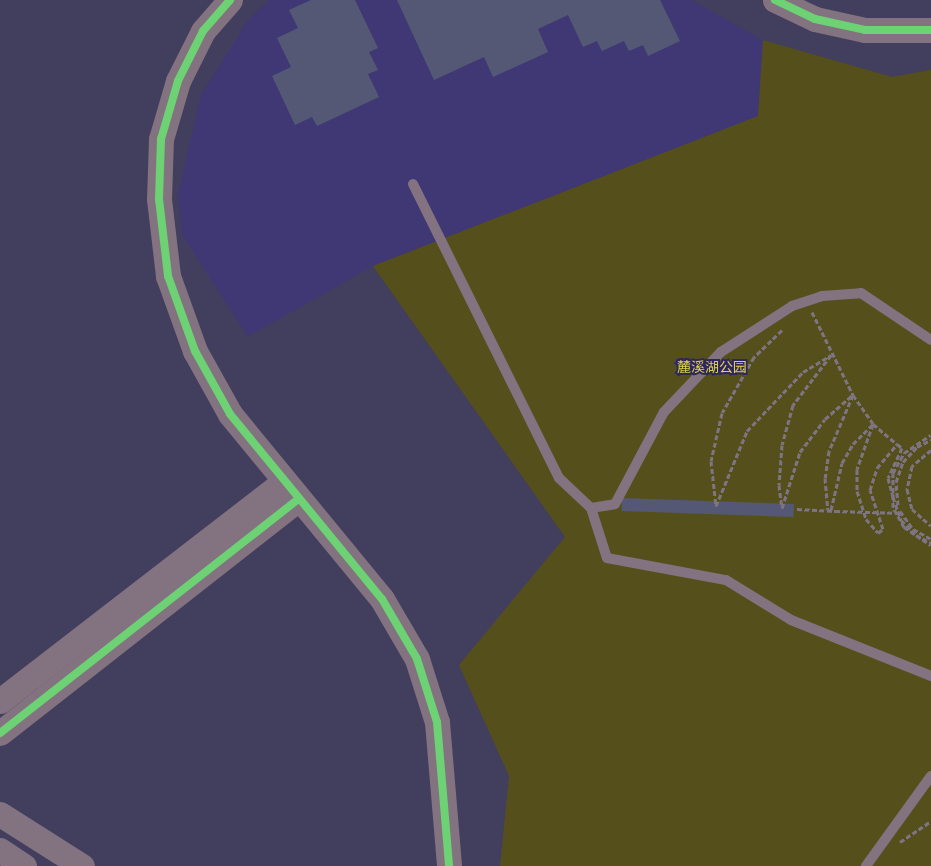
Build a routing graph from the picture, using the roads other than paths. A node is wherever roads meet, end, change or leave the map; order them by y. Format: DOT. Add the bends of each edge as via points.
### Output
graph roads {
  1 [pos="230,0"];
  2 [pos="775,0"];
  3 [pos="931,30"];
  4 [pos="412,184"];
  5 [pos="931,340"];
  6 [pos="291,490"];
  7 [pos="591,508"];
  8 [pos="931,676"];
  9 [pos="0,701"];
  10 [pos="0,733"];
  11 [pos="931,776"];
  12 [pos="0,814"];
  13 [pos="0,850"];
  14 [pos="24,866"];
  15 [pos="82,866"];
  16 [pos="449,866"];
  17 [pos="866,866"];
  1 -- 6 [label="street" via="203,31 178,81 161,139 161,239 177,307 195,351 230,414"];
  2 -- 3 [label="street" via="815,19 865,30"];
  4 -- 7 [label="lane" via="559,478"];
  5 -- 7 [label="lane" via="861,293 792,306 721,352 664,412 615,504"];
  6 -- 9 [label="street"];
  6 -- 10 [label="street"];
  6 -- 16 [label="street" via="382,599 417,659 437,722"];
  7 -- 8 [label="lane" via="607,558 726,580 791,620"];
  11 -- 17 [label="lane"];
  12 -- 15 [label="street"];
  13 -- 14 [label="street"];
}
